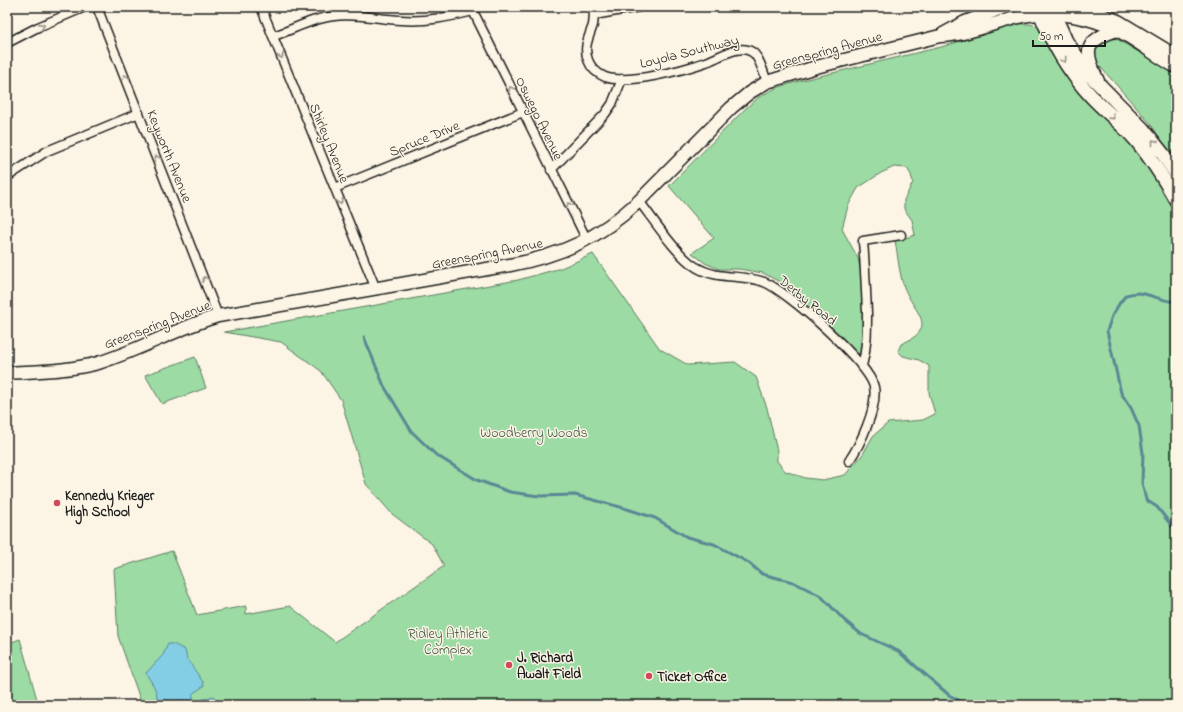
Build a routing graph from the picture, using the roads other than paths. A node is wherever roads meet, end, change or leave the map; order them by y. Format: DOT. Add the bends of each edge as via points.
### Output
graph roads {
  1 [pos="85,7"];
  2 [pos="97,7"];
  3 [pos="261,7"];
  4 [pos="639,7"];
  5 [pos="1005,7"];
  6 [pos="1076,7"];
  7 [pos="472,9"];
  8 [pos="1046,10"];
  9 [pos="594,11"];
  10 [pos="1117,30"];
  11 [pos="273,36"];
  12 [pos="940,36"];
  13 [pos="7,44"];
  14 [pos="1176,56"];
  15 [pos="1176,67"];
  16 [pos="622,79"];
  17 [pos="767,82"];
  18 [pos="1100,86"];
  19 [pos="523,112"];
  20 [pos="139,113"];
  21 [pos="551,170"];
  22 [pos="1176,174"];
  23 [pos="7,177"];
  24 [pos="335,188"];
  25 [pos="1176,200"];
  26 [pos="639,201"];
  27 [pos="901,235"];
  28 [pos="587,240"];
  29 [pos="376,289"];
  30 [pos="218,316"];
  31 [pos="862,366"];
  32 [pos="7,373"];
  33 [pos="849,461"];
  13 -- 1 [label="street, one-way" via="38,27"];
  20 -- 2 [label="street, Keyworth Avenue, one-way"];
  3 -- 11 [label="street, Shirley Avenue"];
  4 -- 9 [label="street"];
  5 -- 12 [label="main road, Greenspring Avenue"];
  6 -- 14 [label="main road" via="1118,21"];
  7 -- 11 [label="street" via="446,17 414,21 360,15 335,16 319,19"];
  19 -- 7 [label="street, Oswego Avenue, one-way"];
  8 -- 10 [label="main road, Greenspring Avenue"];
  8 -- 12 [label="main road, Greenspring Avenue" via="953,35"];
  8 -- 18 [label="main road" via="1075,56"];
  8 -- 25 [label="main road, one-way" via="1046,30 1072,73 1090,95 1134,138"];
  9 -- 16 [label="street, Loyola Southway" via="593,25 586,44 590,65 605,77"];
  10 -- 15 [label="main road, Greenspring Avenue"];
  10 -- 18 [label="main road" via="1094,40 1088,52"];
  11 -- 24 [label="street, Shirley Avenue, one-way"];
  12 -- 17 [label="main road, Greenspring Avenue"];
  16 -- 17 [label="street, Loyola Southway" via="686,68 746,49 756,56"];
  16 -- 21 [label="street" via="605,114"];
  17 -- 26 [label="main road, Greenspring Avenue" via="731,108"];
  22 -- 18 [label="main road, one-way" via="1143,129"];
  19 -- 21 [label="street, Oswego Avenue"];
  19 -- 24 [label="street, Spruce Drive"];
  20 -- 23 [label="street" via="47,151"];
  30 -- 20 [label="street, Keyworth Avenue, one-way"];
  28 -- 21 [label="street, Oswego Avenue, one-way"];
  24 -- 29 [label="street, Shirley Avenue, one-way"];
  26 -- 28 [label="main road, Greenspring Avenue" via="623,216"];
  26 -- 31 [label="street, Derby Road" via="678,251 696,267 707,273 758,280 776,287 799,305"];
  27 -- 31 [label="street" via="863,241 867,333"];
  28 -- 29 [label="main road, Greenspring Avenue" via="567,250 532,261"];
  29 -- 30 [label="main road, Greenspring Avenue"];
  30 -- 32 [label="main road, Greenspring Avenue" via="185,327 120,356 89,365"];
  31 -- 33 [label="street, Derby Road" via="874,388 874,397 863,433"];
}
